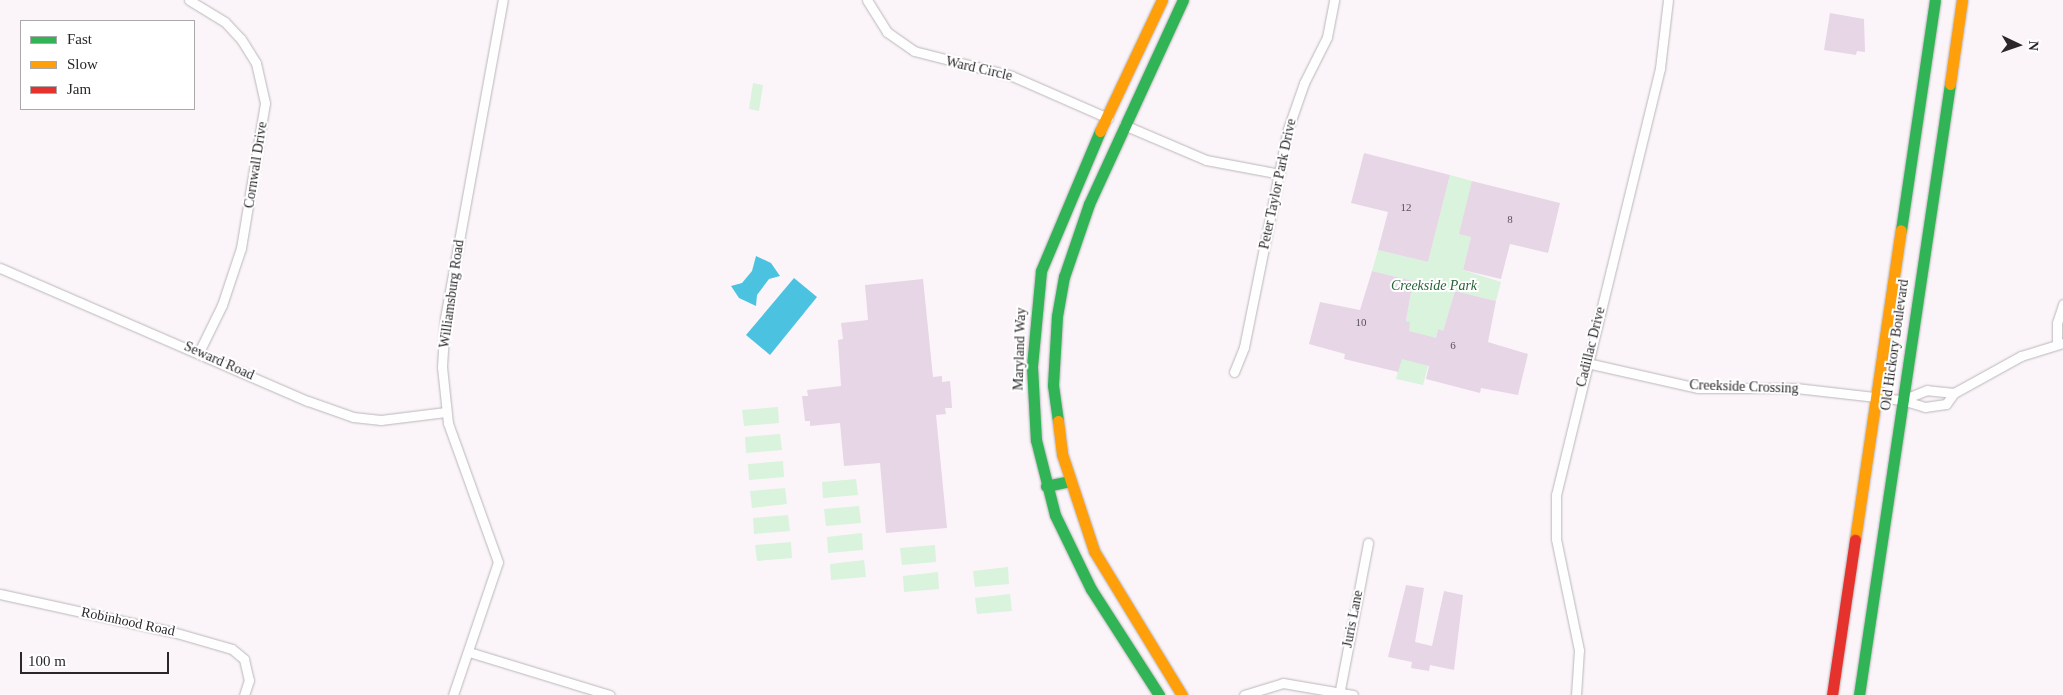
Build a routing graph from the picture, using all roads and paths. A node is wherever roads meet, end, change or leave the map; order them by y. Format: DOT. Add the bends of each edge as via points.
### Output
graph roads {
  1 [pos="189,0"];
  2 [pos="503,0"];
  3 [pos="867,0"];
  4 [pos="1162,0"];
  5 [pos="1183,0"];
  6 [pos="1334,0"];
  7 [pos="1668,0"];
  8 [pos="1934,0"];
  9 [pos="1962,0"];
  10 [pos="1108,118"];
  11 [pos="1124,125"];
  12 [pos="1280,174"];
  13 [pos="0,268"];
  14 [pos="1041,271"];
  15 [pos="1064,277"];
  16 [pos="2063,304"];
  17 [pos="2060,344"];
  18 [pos="199,352"];
  19 [pos="1587,363"];
  20 [pos="1234,372"];
  21 [pos="1954,393"];
  22 [pos="1876,399"];
  23 [pos="1902,400"];
  24 [pos="446,412"];
  25 [pos="1069,481"];
  26 [pos="1046,486"];
  27 [pos="1368,543"];
  28 [pos="1103,566"];
  29 [pos="1083,576"];
  30 [pos="0,594"];
  31 [pos="468,652"];
  32 [pos="1578,681"];
  33 [pos="1339,694"];
  34 [pos="244,695"];
  35 [pos="453,695"];
  36 [pos="610,695"];
  37 [pos="1159,695"];
  38 [pos="1182,695"];
  39 [pos="1244,695"];
  40 [pos="1353,695"];
  41 [pos="1576,695"];
  42 [pos="1580,695"];
  43 [pos="1832,695"];
  44 [pos="1859,695"];
  1 -- 18 [label="street, Cornwall Drive" via="225,22 241,39 256,63 265,103 241,248 222,305"];
  2 -- 24 [label="street, Williamsburg Road" via="445,318 442,368"];
  3 -- 10 [label="street, Ward Circle" via="887,32 914,52 1012,76"];
  4 -- 10 [label="main road, Maryland Way"];
  5 -- 11 [label="main road"];
  6 -- 12 [label="street, Peter Taylor Park Drive" via="1327,37 1304,83 1288,129"];
  7 -- 19 [label="street, Cadillac Drive" via="1660,68"];
  8 -- 22 [label="main road, Old Hickory Boulevard"];
  9 -- 23 [label="main road, Old Hickory Boulevard"];
  10 -- 11 [label="main road"];
  10 -- 14 [label="main road, Maryland Way" via="1071,192"];
  11 -- 12 [label="street" via="1206,160"];
  11 -- 15 [label="main road" via="1089,204"];
  12 -- 20 [label="street, Peter Taylor Park Drive" via="1244,347"];
  13 -- 18 [label="street, Seward Road"];
  14 -- 15 [label="main road"];
  14 -- 26 [label="main road, Maryland Way" via="1033,330 1032,403"];
  15 -- 25 [label="main road" via="1056,316 1053,385"];
  16 -- 17 [label="street" via="2057,323"];
  17 -- 21 [label="street" via="2021,356"];
  18 -- 24 [label="street, Seward Road" via="353,417 381,420"];
  19 -- 22 [label="street, Creekside Crossing" via="1698,388 1796,388"];
  19 -- 32 [label="street, Cadillac Drive" via="1554,515 1557,548 1577,635"];
  21 -- 23 [label="street" via="1915,392"];
  21 -- 23 [label="street" via="1946,404 1931,408"];
  22 -- 23 [label="street, Creekside Crossing"];
  22 -- 43 [label="main road, Old Hickory Boulevard"];
  23 -- 44 [label="main road, Old Hickory Boulevard"];
  24 -- 31 [label="street, Williamsburg Road" via="498,562"];
  25 -- 26 [label="main road"];
  25 -- 28 [label="main road" via="1076,508"];
  26 -- 29 [label="main road, Maryland Way"];
  27 -- 33 [label="street, Juris Lane"];
  28 -- 29 [label="main road"];
  28 -- 38 [label="main road"];
  29 -- 37 [label="main road, Maryland Way"];
  30 -- 34 [label="street, Robinhood Road" via="173,632 232,649 244,660 249,680"];
  31 -- 35 [label="street, Williamsburg Road"];
  31 -- 36 [label="street"];
  32 -- 41 [label="street, Cadillac Drive"];
  32 -- 42 [label="street"];
  33 -- 39 [label="street" via="1282,683"];
  33 -- 40 [label="street"];
}
